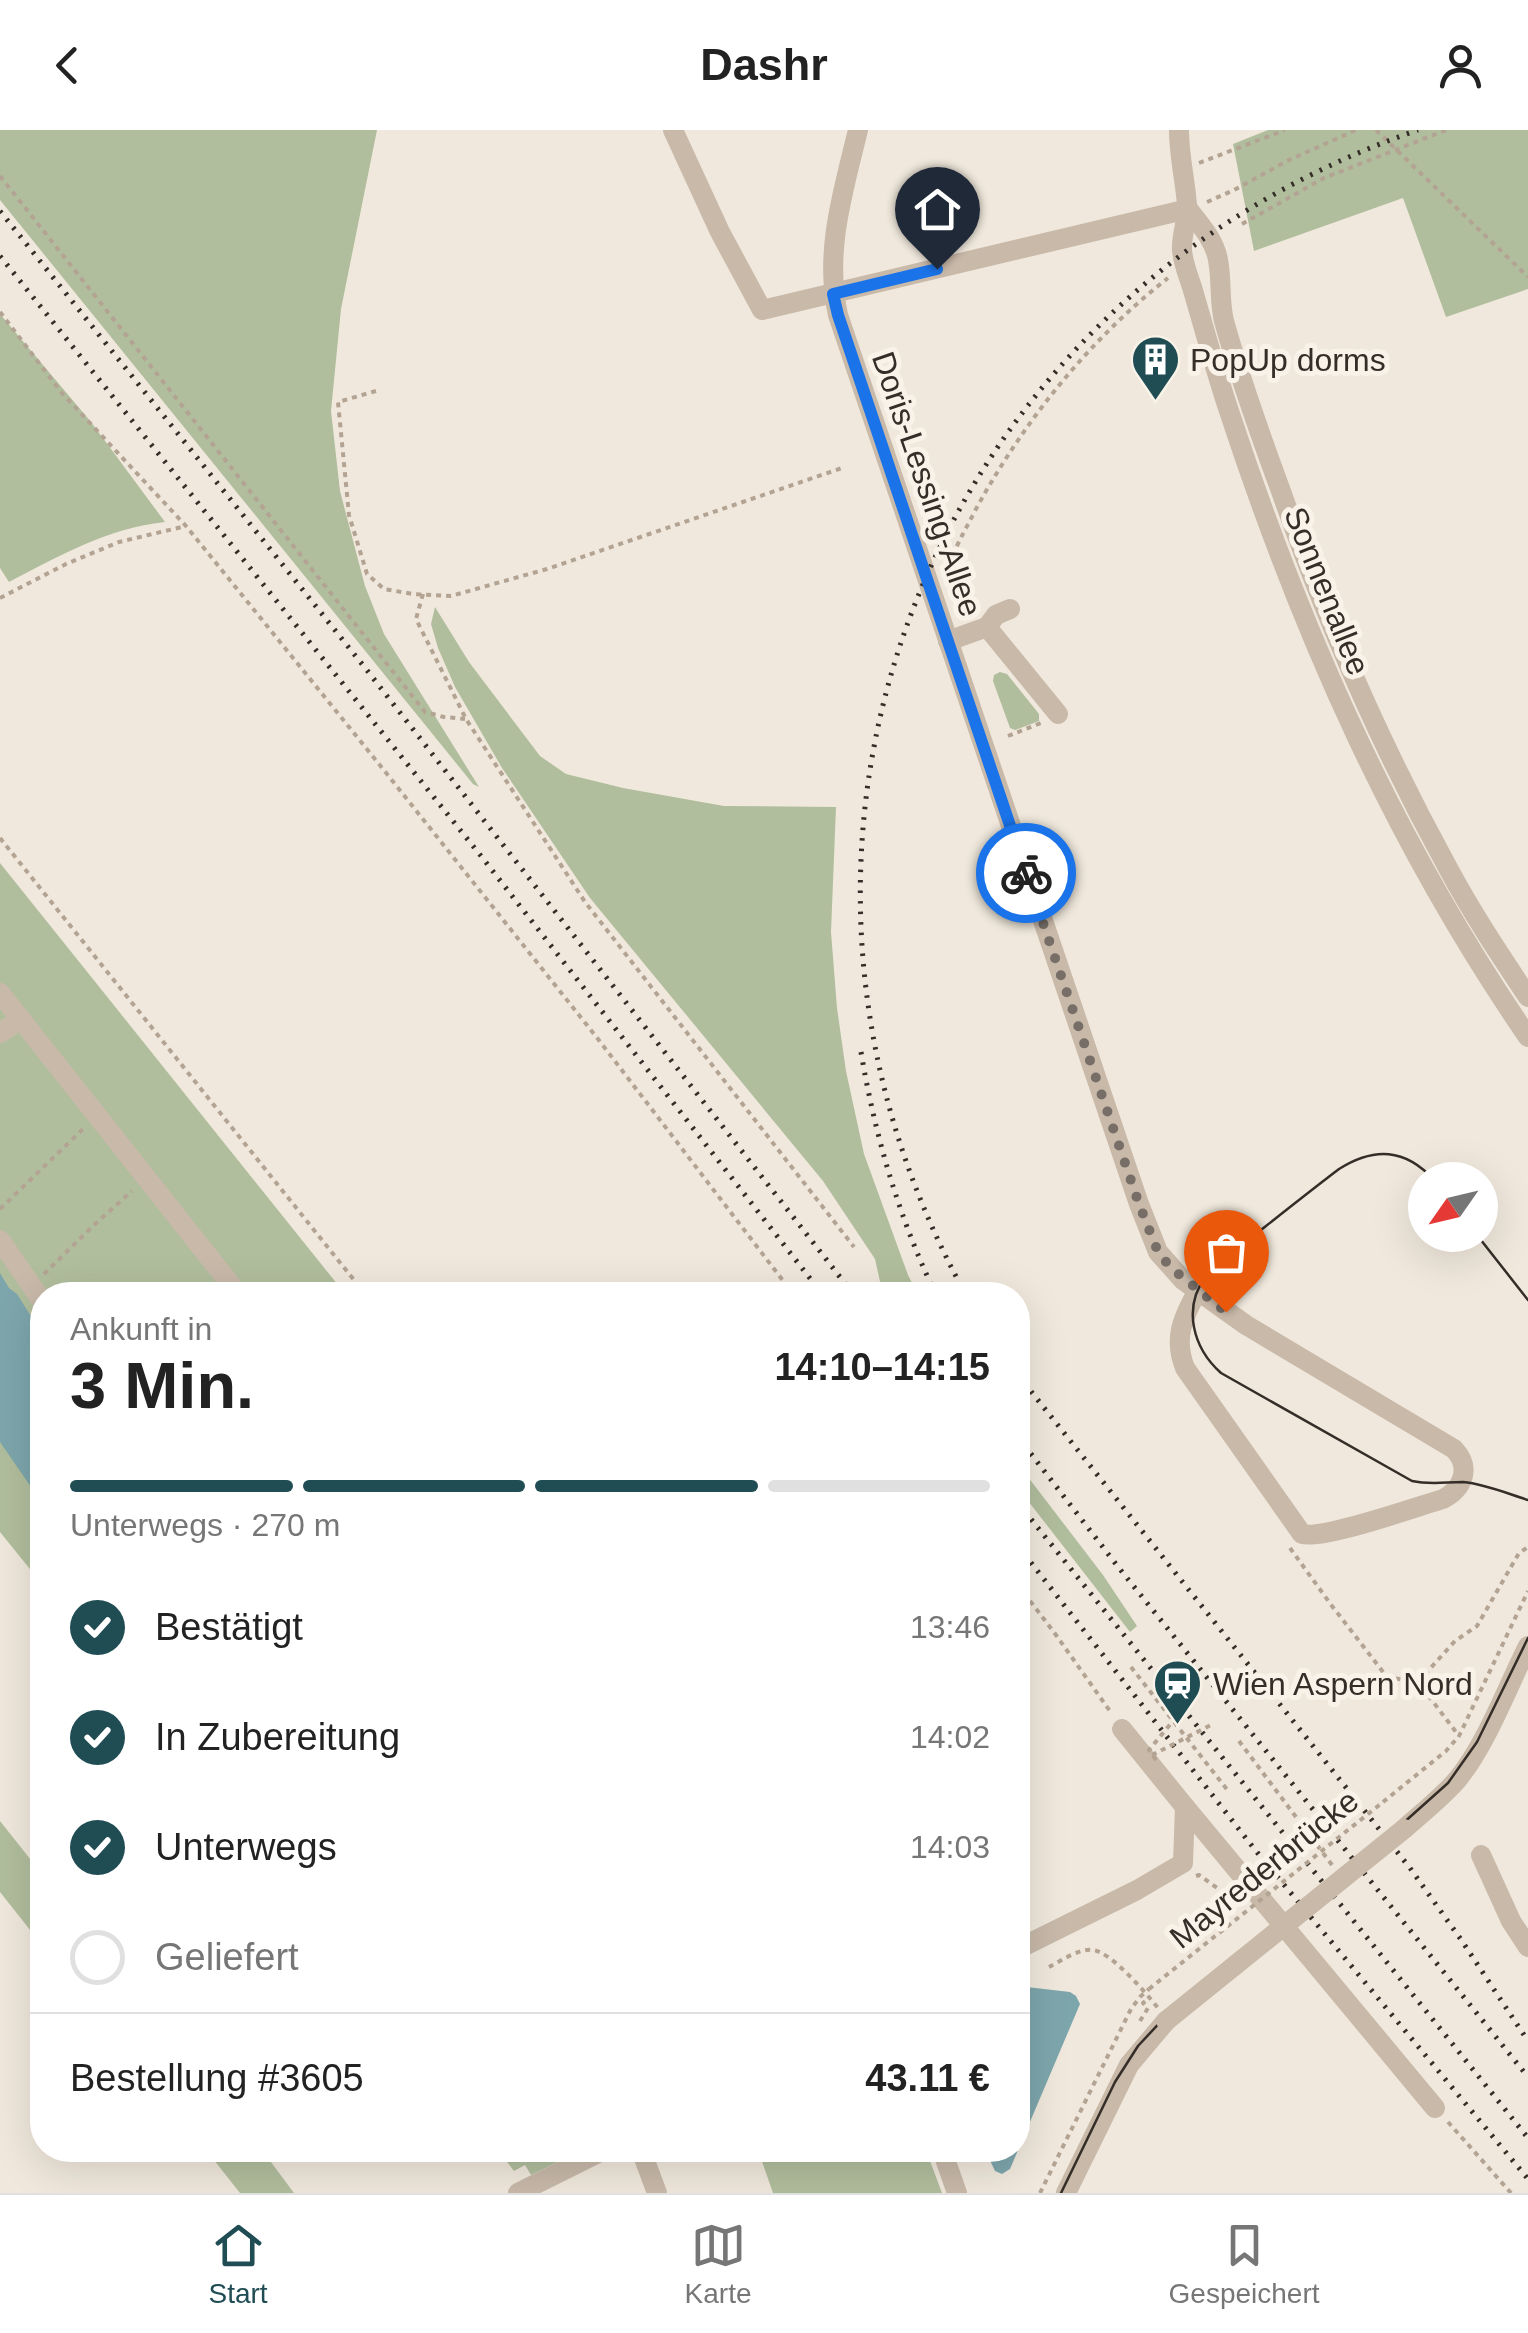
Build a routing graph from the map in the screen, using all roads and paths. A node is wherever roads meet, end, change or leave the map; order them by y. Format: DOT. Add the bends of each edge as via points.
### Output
graph roads {
  1 [pos="674,130"];
  2 [pos="858,130"];
  3 [pos="1179,130"];
  4 [pos="1285,130"];
  5 [pos="1356,130"];
  6 [pos="1376,130"];
  7 [pos="1446,130"];
  8 [pos="1396,149"];
  9 [pos="1181,170"];
  10 [pos="0,176"];
  11 [pos="1188,208"];
  12 [pos="1242,224"];
  13 [pos="1186,273"];
  14 [pos="1528,277"];
  15 [pos="833,294"];
  16 [pos="0,312"];
  17 [pos="376,390"];
  18 [pos="846,467"];
  19 [pos="186,526"];
  20 [pos="950,565"];
  21 [pos="423,594"];
  22 [pos="0,598"];
  23 [pos="1010,610"];
  24 [pos="987,627"];
  25 [pos="948,641"];
  26 [pos="1053,716"];
  27 [pos="466,719"];
  28 [pos="1008,736"];
  29 [pos="0,838"];
  30 [pos="0,992"];
  31 [pos="1528,997"];
  32 [pos="21,1020"];
  33 [pos="0,1033"];
  34 [pos="1528,1037"];
  35 [pos="97,1115"];
  36 [pos="147,1178"];
  37 [pos="0,1209"];
  38 [pos="0,1240"];
  39 [pos="854,1248"];
  40 [pos="47,1282"];
  41 [pos="229,1282"];
  42 [pos="356,1282"];
  43 [pos="784,1282"];
  44 [pos="30,1284"];
  45 [pos="1198,1290"];
  46 [pos="1528,1547"];
  47 [pos="1528,1591"];
  48 [pos="1030,1601"];
  49 [pos="1327,1609"];
  50 [pos="1528,1646"];
  51 [pos="1131,1666"];
  52 [pos="1418,1682"];
  53 [pos="1192,1698"];
  54 [pos="1173,1721"];
  55 [pos="1213,1724"];
  56 [pos="1122,1729"];
  57 [pos="1459,1736"];
  58 [pos="1186,1737"];
  59 [pos="1239,1741"];
  60 [pos="1229,1792"];
  61 [pos="1185,1807"];
  62 [pos="1321,1851"];
  63 [pos="1481,1855"];
  64 [pos="1184,1881"];
  65 [pos="1256,1916"];
  66 [pos="1030,1938"];
  67 [pos="1528,1947"];
  68 [pos="1049,1966"];
  69 [pos="1147,1991"];
  70 [pos="1160,2012"];
  71 [pos="1435,2108"];
  72 [pos="581,2162"];
  73 [pos="646,2162"];
  74 [pos="946,2162"];
  75 [pos="527,2191"];
  76 [pos="1042,2191"];
  77 [pos="657,2193"];
  78 [pos="957,2193"];
  79 [pos="1066,2193"];
  80 [pos="1510,2193"];
  1 -- 15 [label="street" via="762,310"];
  2 -- 15 [label="street, Doris-Lessing-Allee" via="836,222"];
  3 -- 9 [label="street, Sonnenallee"];
  4 -- 9 [label="path"];
  5 -- 11 [label="path"];
  6 -- 8 [label="path"];
  7 -- 8 [label="path"];
  8 -- 12 [label="path" via="1324,178"];
  8 -- 14 [label="path"];
  9 -- 11 [label="street, Sonnenallee"];
  10 -- 27 [label="path" via="425,712"];
  11 -- 13 [label="street, Sonnenallee"];
  11 -- 15 [label="street"];
  11 -- 31 [label="street" via="1218,257 1222,315 1240,375 1351,671 1448,869"];
  13 -- 20 [label="path" via="1168,278 1069,372 990,484"];
  13 -- 34 [label="street, Sonnenallee" via="1260,505 1367,762 1467,945"];
  15 -- 25 [label="street, Doris-Lessing-Allee"];
  16 -- 19 [label="path" via="61,392"];
  17 -- 21 [label="path" via="338,402 349,515 366,574 384,589"];
  18 -- 21 [label="path" via="547,569 451,596"];
  19 -- 22 [label="path" via="119,542"];
  19 -- 43 [label="path" via="586,1023"];
  21 -- 27 [label="path" via="416,619"];
  23 -- 24 [label="street"];
  24 -- 25 [label="street"];
  24 -- 26 [label="street"];
  25 -- 45 [label="street, Doris-Lessing-Allee" via="1139,1204 1158,1252"];
  26 -- 28 [label="path"];
  27 -- 39 [label="path" via="585,902"];
  29 -- 42 [label="path"];
  30 -- 32 [label="street"];
  32 -- 33 [label="street"];
  32 -- 35 [label="street"];
  35 -- 36 [label="street"];
  35 -- 37 [label="path"];
  36 -- 40 [label="path" via="94,1224"];
  36 -- 41 [label="street"];
  38 -- 44 [label="street"];
  45 -- 45 [label="street, Doris-Lessing-Allee" via="1180,1328 1185,1368 1302,1534 1349,1527 1443,1499 1458,1488 1463,1462 1454,1449"];
  46 -- 52 [label="path" via="1518,1553 1477,1626"];
  47 -- 57 [label="path, Mayrederbrücke"];
  48 -- 56 [label="path"];
  49 -- 52 [label="path" via="1332,1606 1388,1677"];
  50 -- 70 [label="street, bridge" via="1476,1751 1436,1802"];
  51 -- 54 [label="path"];
  52 -- 57 [label="path"];
  53 -- 54 [label="path, bridge"];
  54 -- 58 [label="path, bridge"];
  54 -- 58 [label="path, bridge" via="1149,1750 1154,1757"];
  55 -- 58 [label="path, bridge"];
  56 -- 61 [label="street"];
  57 -- 62 [label="path, Mayrederbrücke, bridge"];
  58 -- 60 [label="path"];
  59 -- 62 [label="path"];
  61 -- 66 [label="street" via="1183,1864"];
  61 -- 71 [label="street"];
  62 -- 69 [label="path, Mayrederbrücke, bridge"];
  63 -- 67 [label="street"];
  64 -- 65 [label="path" via="1198,1874"];
  68 -- 69 [label="path" via="1092,1950"];
  69 -- 70 [label="path"];
  69 -- 76 [label="path, Mayrederbrücke"];
  70 -- 79 [label="street"];
  71 -- 80 [label="path"];
  72 -- 75 [label="street"];
  73 -- 77 [label="street"];
  74 -- 78 [label="street"];
}
